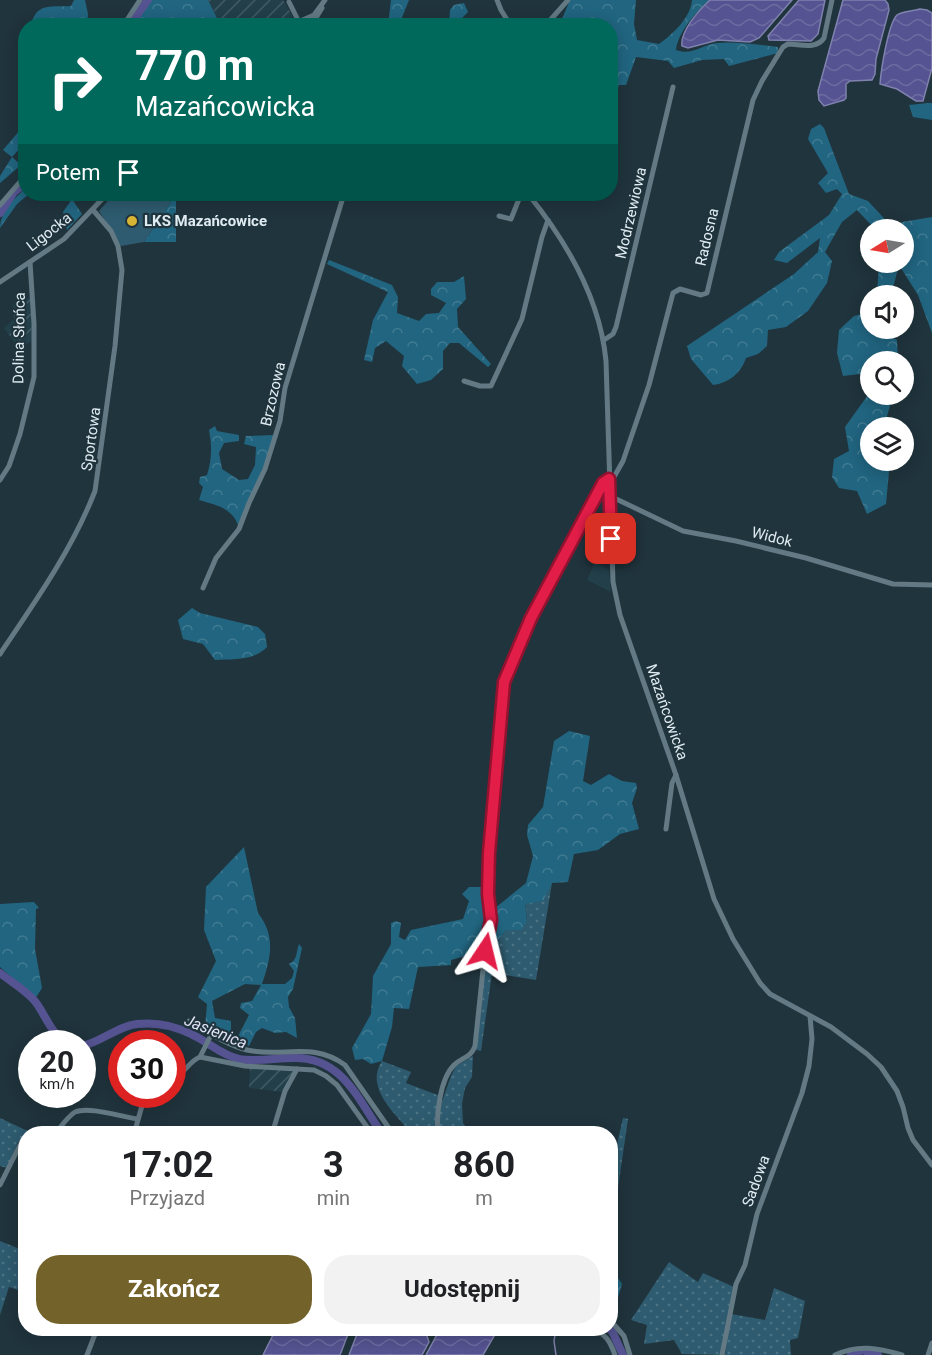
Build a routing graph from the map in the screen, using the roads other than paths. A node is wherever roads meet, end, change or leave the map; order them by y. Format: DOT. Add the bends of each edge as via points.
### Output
graph roads {
  1 [pos="140,0"];
  2 [pos="498,0"];
  3 [pos="568,0"];
  4 [pos="832,0"];
  5 [pos="289,1"];
  6 [pos="324,2"];
  7 [pos="128,18"];
  8 [pos="299,18"];
  9 [pos="308,18"];
  10 [pos="317,18"];
  11 [pos="506,18"];
  12 [pos="552,18"];
  13 [pos="673,87"];
  14 [pos="18,184"];
  15 [pos="101,201"];
  16 [pos="342,201"];
  17 [pos="518,201"];
  18 [pos="533,201"];
  19 [pos="0,205"];
  20 [pos="93,210"];
  21 [pos="499,216"];
  22 [pos="548,220"];
  23 [pos="30,262"];
  24 [pos="1,280"];
  25 [pos="604,340"];
  26 [pos="464,381"];
  27 [pos="609,479"];
  28 [pos="0,480"];
  29 [pos="610,496"];
  30 [pos="932,585"];
  31 [pos="204,588"];
  32 [pos="0,654"];
  33 [pos="676,775"];
  34 [pos="666,829"];
  35 [pos="810,1016"];
  36 [pos="189,1021"];
  37 [pos="211,1034"];
  38 [pos="200,1057"];
  39 [pos="186,1068"];
  40 [pos="297,1069"];
  41 [pos="141,1108"];
  42 [pos="138,1119"];
  43 [pos="62,1126"];
  44 [pos="136,1126"];
  45 [pos="274,1126"];
  46 [pos="366,1126"];
  47 [pos="387,1126"];
  48 [pos="438,1126"];
  49 [pos="18,1149"];
  50 [pos="932,1165"];
  51 [pos="0,1185"];
  52 [pos="618,1329"];
  53 [pos="94,1336"];
  54 [pos="606,1336"];
  55 [pos="932,1343"];
  56 [pos="87,1355"];
  57 [pos="615,1355"];
  58 [pos="630,1355"];
  59 [pos="722,1355"];
  60 [pos="835,1355"];
  61 [pos="902,1355"];
  62 [pos="928,1355"];
  1 -- 7 [label="street"];
  2 -- 11 [label="street"];
  3 -- 12 [label="street"];
  4 -- 27 [label="street, Radosna" via="821,43 783,47 762,81 750,110 707,293 680,289 673,293 656,362 623,460"];
  5 -- 8 [label="street"];
  6 -- 9 [label="street"];
  6 -- 10 [label="street"];
  13 -- 25 [label="street, Modrzewiowa" via="616,327"];
  14 -- 19 [label="street"];
  15 -- 20 [label="street, Ligocka"];
  16 -- 31 [label="street, Brzozowa" via="285,388 280,421 265,469 239,529 216,558"];
  17 -- 21 [label="street" via="511,219"];
  18 -- 22 [label="street, Mazańcowicka"];
  20 -- 23 [label="street, Ligocka" via="64,239"];
  20 -- 32 [label="street, Sportowa" via="111,231 122,270 95,491 48,582"];
  22 -- 25 [label="street, Mazańcowicka" via="584,278"];
  22 -- 26 [label="street" via="522,319 491,386"];
  23 -- 24 [label="street, Ligocka"];
  23 -- 28 [label="street, Dolina Słońca" via="34,377 20,434"];
  25 -- 27 [label="street, Mazańcowicka"];
  27 -- 29 [label="street, Mazańcowicka"];
  27 -- 48 [label="street" via="603,483 531,618 504,682 489,853 491,920 475,1046 471,1055 450,1070 439,1101"];
  29 -- 30 [label="street, Widok" via="683,531 796,556 893,584"];
  29 -- 33 [label="street, Mazańcowicka" via="616,599"];
  33 -- 34 [label="street"];
  33 -- 35 [label="street, Mazańcowicka" via="714,899 732,939 770,994"];
  35 -- 50 [label="street, Mazańcowicka" via="831,1027 882,1067 897,1091 913,1140"];
  35 -- 59 [label="street, Sadowa" via="809,1066 757,1214 745,1265 736,1284"];
  36 -- 37 [label="street"];
  37 -- 38 [label="street"];
  37 -- 47 [label="street" via="245,1049 310,1050 335,1058 345,1065"];
  38 -- 39 [label="street"];
  38 -- 40 [label="street" via="245,1066"];
  40 -- 45 [label="street" via="285,1091"];
  40 -- 46 [label="street" via="314,1070 332,1079"];
  41 -- 42 [label="street"];
  42 -- 43 [label="street" via="86,1110 71,1116"];
  42 -- 44 [label="street"];
  49 -- 51 [label="street"];
  52 -- 58 [label="street"];
  53 -- 56 [label="street"];
  54 -- 57 [label="street"];
  55 -- 62 [label="street"];
  60 -- 61 [label="street" via="861,1347"];
}
